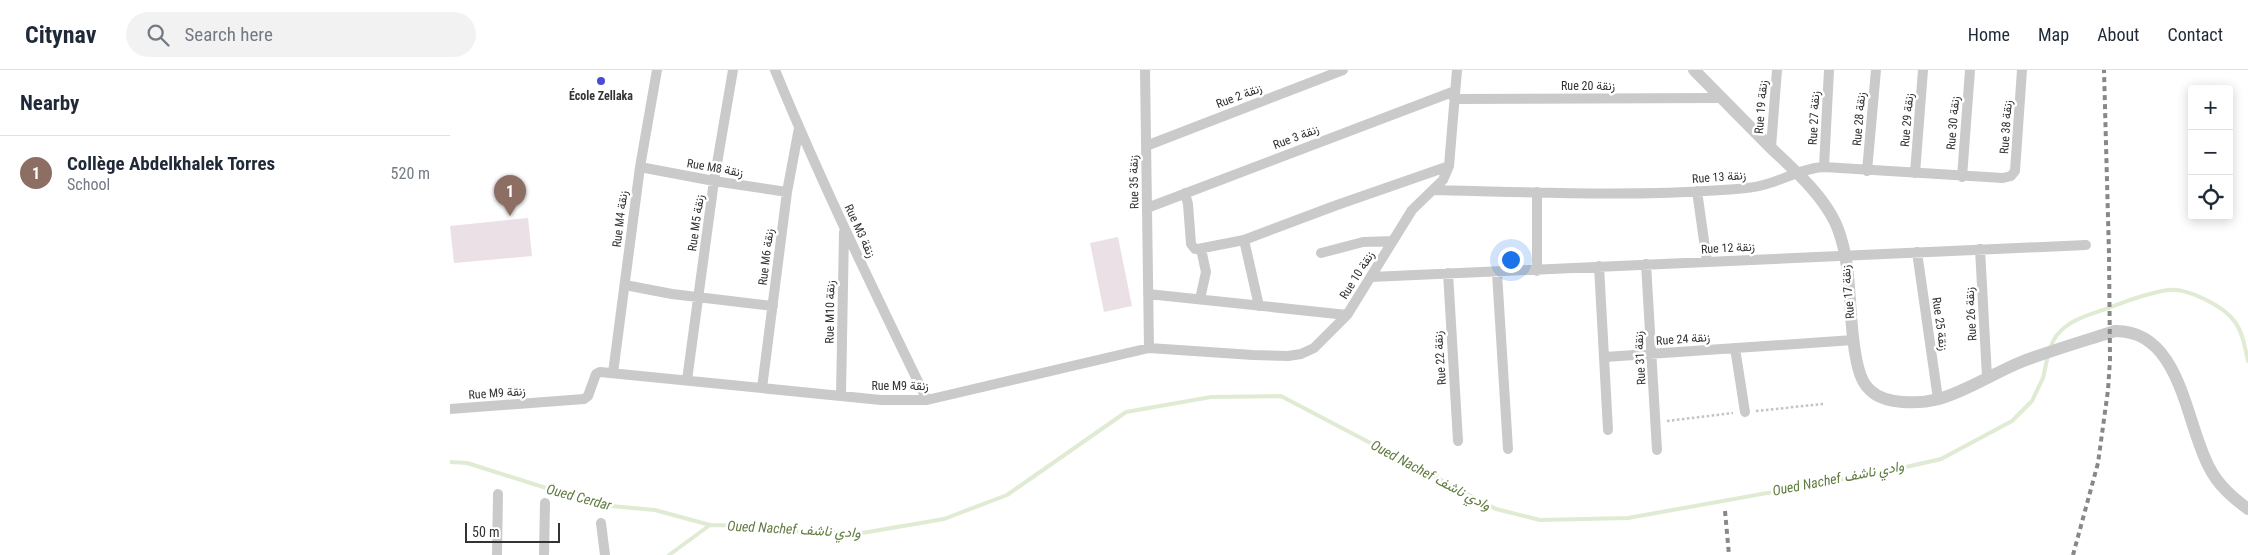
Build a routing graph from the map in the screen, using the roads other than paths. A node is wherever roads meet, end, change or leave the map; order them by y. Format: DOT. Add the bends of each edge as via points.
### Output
graph roads {
  1 [pos="657,70"];
  2 [pos="733,70"];
  3 [pos="775,70"];
  4 [pos="1145,70"];
  5 [pos="1343,70"];
  6 [pos="1457,70"];
  7 [pos="1694,70"];
  8 [pos="1777,70"];
  9 [pos="1829,70"];
  10 [pos="1876,70"];
  11 [pos="1924,70"];
  12 [pos="1970,70"];
  13 [pos="2022,70"];
  14 [pos="1455,95"];
  15 [pos="1722,98"];
  16 [pos="799,128"];
  17 [pos="1146,146"];
  18 [pos="1771,147"];
  19 [pos="1450,166"];
  20 [pos="640,167"];
  21 [pos="1824,167"];
  22 [pos="1868,171"];
  23 [pos="1796,172"];
  24 [pos="1915,173"];
  25 [pos="1962,177"];
  26 [pos="2003,178"];
  27 [pos="714,181"];
  28 [pos="1433,190"];
  29 [pos="1697,191"];
  30 [pos="787,192"];
  31 [pos="1537,192"];
  32 [pos="1185,193"];
  33 [pos="1147,208"];
  34 [pos="844,228"];
  35 [pos="1244,240"];
  36 [pos="1393,241"];
  37 [pos="2086,245"];
  38 [pos="1201,249"];
  39 [pos="1980,249"];
  40 [pos="1917,252"];
  41 [pos="1321,253"];
  42 [pos="1845,254"];
  43 [pos="1707,262"];
  44 [pos="1646,264"];
  45 [pos="1599,266"];
  46 [pos="1537,271"];
  47 [pos="1497,272"];
  48 [pos="1448,273"];
  49 [pos="1371,276"];
  50 [pos="624,285"];
  51 [pos="1148,294"];
  52 [pos="698,297"];
  53 [pos="1200,299"];
  54 [pos="773,306"];
  55 [pos="1259,306"];
  56 [pos="1347,315"];
  57 [pos="1853,340"];
  58 [pos="1149,348"];
  59 [pos="1735,348"];
  60 [pos="1652,353"];
  61 [pos="1605,357"];
  62 [pos="613,372"];
  63 [pos="1988,377"];
  64 [pos="687,380"];
  65 [pos="762,388"];
  66 [pos="841,396"];
  67 [pos="1938,399"];
  68 [pos="927,400"];
  69 [pos="450,409"];
  70 [pos="1746,412"];
  71 [pos="1608,430"];
  72 [pos="1458,441"];
  73 [pos="1508,449"];
  74 [pos="1658,450"];
  75 [pos="498,494"];
  76 [pos="545,503"];
  77 [pos="2248,509"];
  78 [pos="601,523"];
  79 [pos="497,555"];
  80 [pos="544,555"];
  81 [pos="605,555"];
  1 -- 20 [label="street, Rue M4 زنقة"];
  2 -- 27 [label="street, Rue M5 زنقة"];
  3 -- 16 [label="street, Rue M3 زنقة"];
  4 -- 17 [label="street, Rue 35 زنقة"];
  5 -- 17 [label="street, Rue 2 زنقة"];
  6 -- 14 [label="street"];
  7 -- 15 [label="street, Rue 17 زنقة"];
  8 -- 18 [label="street, Rue 19 زنقة"];
  9 -- 21 [label="street, Rue 27 زنقة"];
  10 -- 22 [label="street, Rue 28 زنقة"];
  11 -- 24 [label="street, Rue 29 زنقة"];
  12 -- 25 [label="street, Rue 30 زنقة"];
  13 -- 26 [label="street, Rue 38 زنقة" via="2015,171"];
  14 -- 15 [label="street, Rue 20 زنقة"];
  14 -- 19 [label="street"];
  14 -- 32 [label="street, Rue 3 زنقة"];
  15 -- 18 [label="street, Rue 17 زنقة"];
  16 -- 30 [label="street, Rue M6 زنقة"];
  16 -- 34 [label="street, Rue M3 زنقة"];
  17 -- 33 [label="street, Rue 35 زنقة"];
  18 -- 23 [label="street, Rue 17 زنقة"];
  19 -- 28 [label="street, Rue 10 زنقة"];
  19 -- 35 [label="street"];
  20 -- 27 [label="street, Rue M8 زنقة"];
  20 -- 50 [label="street, Rue M4 زنقة"];
  21 -- 22 [label="street, Rue 13 زنقة"];
  21 -- 23 [label="street, Rue 13 زنقة"];
  22 -- 24 [label="street, Rue 13 زنقة"];
  23 -- 29 [label="street, Rue 13 زنقة" via="1753,187"];
  23 -- 42 [label="street, Rue 17 زنقة" via="1828,210"];
  24 -- 25 [label="street, Rue 13 زنقة"];
  25 -- 26 [label="street, Rue 13 زنقة"];
  27 -- 30 [label="street, Rue M8 زنقة"];
  27 -- 52 [label="street, Rue M5 زنقة"];
  28 -- 31 [label="street, Rue 13 زنقة"];
  28 -- 36 [label="street, Rue 10 زنقة" via="1412,210"];
  29 -- 31 [label="street, Rue 13 زنقة"];
  29 -- 43 [label="street"];
  30 -- 54 [label="street, Rue M6 زنقة"];
  31 -- 46 [label="street"];
  32 -- 33 [label="street, Rue 3 زنقة"];
  32 -- 38 [label="street" via="1191,244 1195,249"];
  33 -- 51 [label="street, Rue 35 زنقة"];
  34 -- 66 [label="street, Rue M10 زنقة"];
  34 -- 68 [label="street, Rue M3 زنقة"];
  35 -- 38 [label="street"];
  35 -- 55 [label="street"];
  36 -- 41 [label="street" via="1364,242"];
  36 -- 49 [label="street, Rue 10 زنقة"];
  37 -- 39 [label="street, Rue 12 زنقة"];
  38 -- 53 [label="street" via="1206,272"];
  39 -- 40 [label="street, Rue 12 زنقة"];
  39 -- 63 [label="street, Rue 26 زنقة"];
  40 -- 42 [label="street, Rue 12 زنقة"];
  40 -- 67 [label="street, Rue 25 زنقة"];
  42 -- 43 [label="street, Rue 12 زنقة"];
  42 -- 57 [label="street, Rue 17 زنقة"];
  43 -- 44 [label="street, Rue 12 زنقة"];
  44 -- 45 [label="street, Rue 12 زنقة"];
  44 -- 60 [label="street, Rue 31 زنقة"];
  45 -- 46 [label="street, Rue 12 زنقة"];
  45 -- 61 [label="street"];
  46 -- 47 [label="street, Rue 12 زنقة"];
  47 -- 48 [label="street, Rue 12 زنقة"];
  47 -- 73 [label="street"];
  48 -- 49 [label="street, Rue 12 زنقة"];
  48 -- 72 [label="street, Rue 22 زنقة"];
  49 -- 56 [label="street, Rue 10 زنقة"];
  50 -- 52 [label="street"];
  50 -- 62 [label="street, Rue M4 زنقة"];
  51 -- 53 [label="street, Rue 10 زنقة"];
  51 -- 58 [label="street, Rue 35 زنقة"];
  52 -- 54 [label="street"];
  52 -- 64 [label="street, Rue M5 زنقة"];
  53 -- 55 [label="street, Rue 10 زنقة"];
  54 -- 65 [label="street, Rue M6 زنقة"];
  55 -- 56 [label="street, Rue 10 زنقة"];
  56 -- 58 [label="street, Rue M9 زنقة" via="1314,348 1301,354 1288,356"];
  57 -- 59 [label="street, Rue 24 زنقة"];
  57 -- 67 [label="street, Rue 17 زنقة" via="1862,377 1876,396 1913,402"];
  58 -- 68 [label="street, Rue M9 زنقة"];
  59 -- 60 [label="street, Rue 24 زنقة"];
  59 -- 70 [label="street"];
  60 -- 61 [label="street, Rue 24 زنقة"];
  60 -- 74 [label="street, Rue 31 زنقة"];
  61 -- 71 [label="street"];
  62 -- 64 [label="street, Rue M9 زنقة"];
  62 -- 69 [label="street, Rue M9 زنقة" via="597,373 584,399"];
  63 -- 67 [label="street, Rue 17 زنقة"];
  63 -- 77 [label="street, Rue 17 زنقة" via="2036,356 2115,331 2128,331 2147,339 2167,360 2177,380 2208,465 2225,490"];
  64 -- 65 [label="street, Rue M9 زنقة"];
  65 -- 66 [label="street, Rue M9 زنقة"];
  66 -- 68 [label="street, Rue M9 زنقة"];
  75 -- 79 [label="street"];
  76 -- 80 [label="street"];
  78 -- 81 [label="street"];
}
